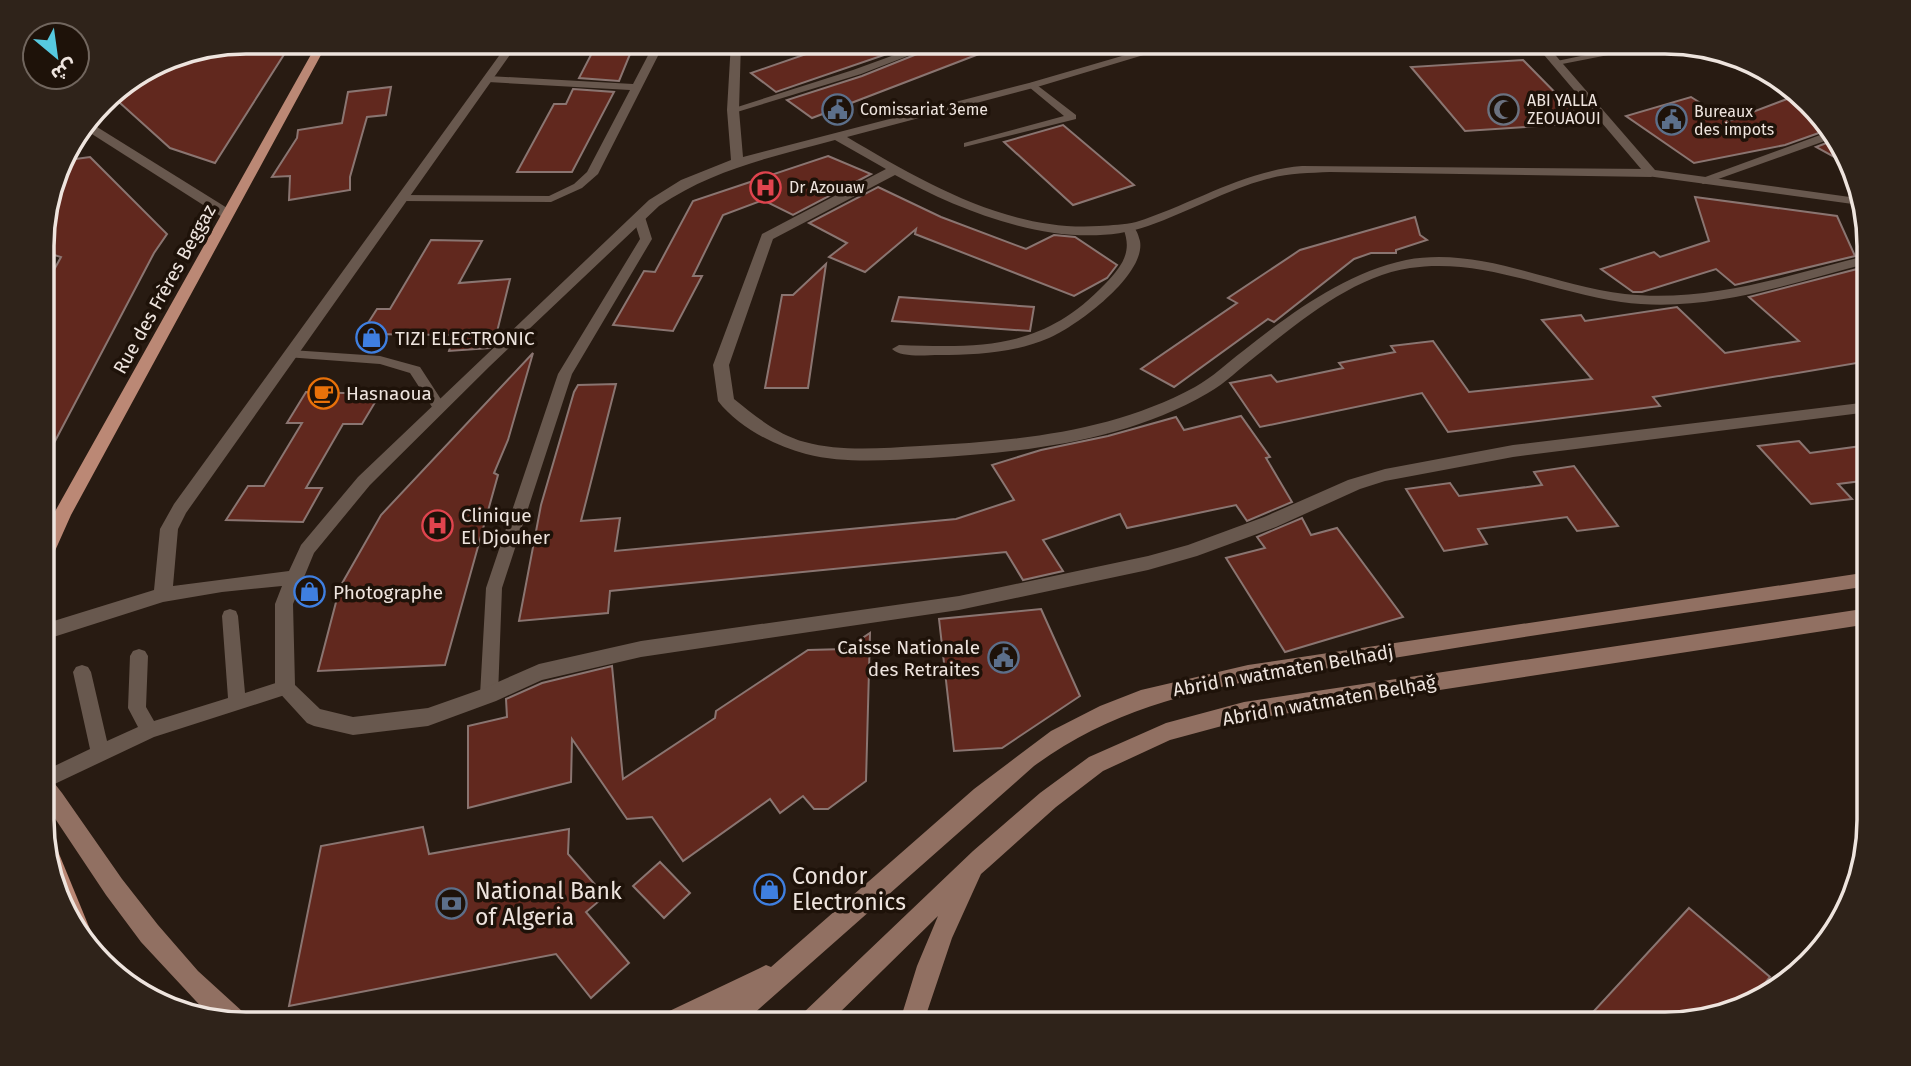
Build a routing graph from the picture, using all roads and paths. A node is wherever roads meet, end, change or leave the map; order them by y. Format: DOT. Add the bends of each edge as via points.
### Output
graph roads {
  1 [pos="316,54"];
  2 [pos="506,54"];
  3 [pos="654,54"];
  4 [pos="735,54"];
  5 [pos="906,54"];
  6 [pos="1140,54"];
  7 [pos="1550,54"];
  8 [pos="1601,54"];
  9 [pos="1558,62"];
  10 [pos="488,79"];
  11 [pos="1033,85"];
  12 [pos="637,87"];
  13 [pos="733,110"];
  14 [pos="94,130"];
  15 [pos="837,136"];
  16 [pos="1824,139"];
  17 [pos="968,145"];
  18 [pos="737,162"];
  19 [pos="894,170"];
  20 [pos="1651,173"];
  21 [pos="1703,180"];
  22 [pos="403,198"];
  23 [pos="1851,201"];
  24 [pos="227,214"];
  25 [pos="639,217"];
  26 [pos="1129,228"];
  27 [pos="1856,262"];
  28 [pos="899,349"];
  29 [pos="291,354"];
  30 [pos="439,407"];
  31 [pos="1856,408"];
  32 [pos="54,534"];
  33 [pos="295,578"];
  34 [pos="1856,581"];
  35 [pos="163,595"];
  36 [pos="230,616"];
  37 [pos="1856,617"];
  38 [pos="54,629"];
  39 [pos="139,656"];
  40 [pos="82,672"];
  41 [pos="285,688"];
  42 [pos="489,695"];
  43 [pos="237,703"];
  44 [pos="150,730"];
  45 [pos="100,752"];
  46 [pos="54,775"];
  47 [pos="54,799"];
  48 [pos="981,859"];
  49 [pos="809,953"];
  50 [pos="221,1010"];
  51 [pos="697,1012"];
  52 [pos="738,1012"];
  53 [pos="823,1012"];
  54 [pos="914,1012"];
  1 -- 24 [label="main road, Rue des Frères Beggaz"];
  2 -- 10 [label="street"];
  3 -- 12 [label="lane"];
  4 -- 13 [label="street"];
  5 -- 13 [label="lane"];
  6 -- 11 [label="street"];
  7 -- 9 [label="street"];
  8 -- 9 [label="street"];
  9 -- 20 [label="street"];
  10 -- 12 [label="lane"];
  10 -- 22 [label="street"];
  11 -- 15 [label="street"];
  11 -- 17 [label="lane" via="1073,117"];
  12 -- 22 [label="lane" via="592,174 578,187 551,199"];
  13 -- 18 [label="street"];
  14 -- 24 [label="street"];
  15 -- 18 [label="street"];
  15 -- 19 [label="street"];
  16 -- 21 [label="street"];
  18 -- 25 [label="street" via="685,183"];
  19 -- 26 [label="street" via="917,184 1005,219 1041,228 1087,232"];
  19 -- 27 [label="street" via="767,237 722,365 726,401 762,431 808,449 878,455 987,449 1095,432 1163,409 1204,389 1350,285 1379,270 1408,265 1470,262 1579,290 1658,300 1729,292"];
  20 -- 21 [label="street"];
  20 -- 26 [label="street" via="1291,170 1256,178"];
  21 -- 23 [label="street"];
  22 -- 29 [label="street"];
  24 -- 32 [label="main road, Rue des Frères Beggaz"];
  25 -- 30 [label="street"];
  25 -- 42 [label="lane" via="646,239 565,374 494,588"];
  26 -- 28 [label="lane" via="1136,242 1132,261 1108,289 1049,334 1010,347 951,352"];
  29 -- 30 [label="lane" via="380,360 415,370"];
  29 -- 35 [label="street" via="169,529"];
  30 -- 33 [label="street" via="364,481 307,550"];
  31 -- 42 [label="street" via="1513,451 1385,475 1248,531 1149,563 959,603 641,649 539,672"];
  33 -- 35 [label="street"];
  33 -- 41 [label="street" via="284,604"];
  34 -- 49 [label="main road, Abrid n watmaten Belhadj" via="1423,644 1202,682 1143,698 1075,727 1013,770"];
  35 -- 38 [label="street"];
  36 -- 43 [label="lane"];
  37 -- 48 [label="main road, Abrid n watmaten Belḥaǧ" via="1244,711 1179,728 1096,764"];
  39 -- 44 [label="lane" via="136,708"];
  40 -- 45 [label="lane"];
  41 -- 42 [label="street" via="314,717 354,726 428,718"];
  41 -- 43 [label="lane"];
  43 -- 44 [label="lane"];
  44 -- 45 [label="lane"];
  45 -- 46 [label="lane"];
  47 -- 50 [label="main road" via="124,901 200,992"];
  48 -- 53 [label="main road, Abrid n watmaten Belḥaǧ"];
  48 -- 54 [label="main road" via="945,925"];
  49 -- 51 [label="main road"];
  49 -- 52 [label="main road, Abrid n watmaten Belhadj"];
}
